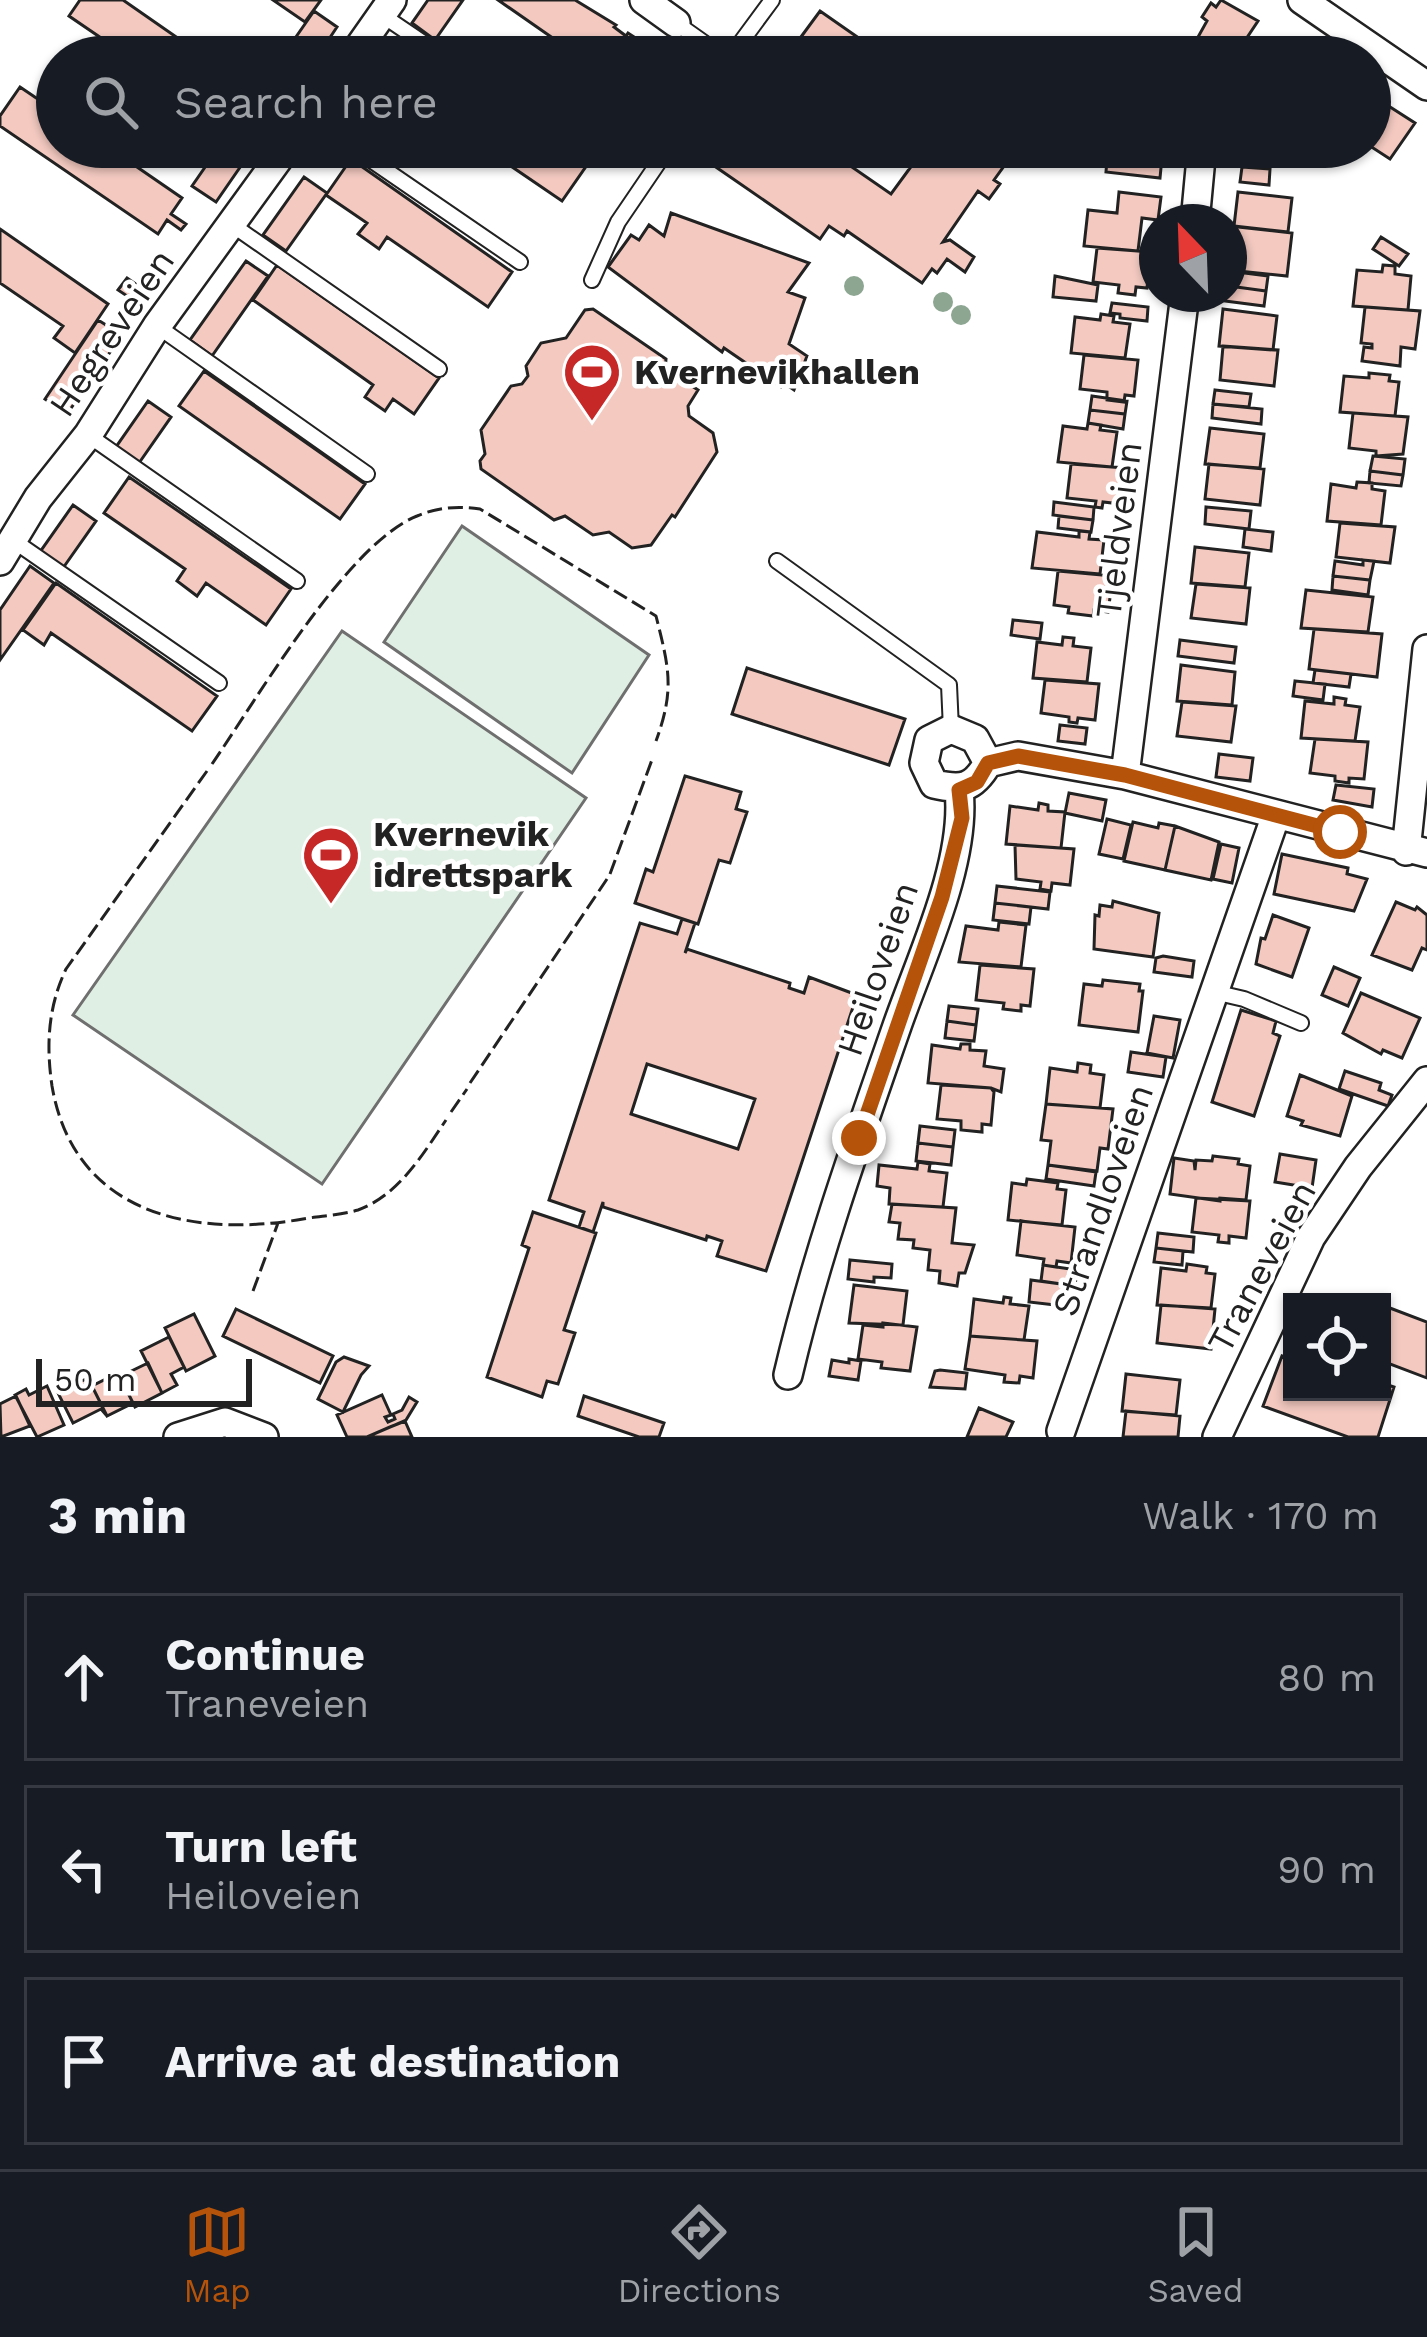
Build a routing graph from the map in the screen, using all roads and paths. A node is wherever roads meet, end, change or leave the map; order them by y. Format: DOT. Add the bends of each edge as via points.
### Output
graph roads {
  1 [pos="644,0"];
  2 [pos="772,0"];
  3 [pos="1302,0"];
  4 [pos="387,8"];
  5 [pos="676,23"];
  6 [pos="367,36"];
  7 [pos="420,36"];
  8 [pos="696,36"];
  9 [pos="744,36"];
  10 [pos="1354,36"];
  11 [pos="1391,61"];
  12 [pos="1427,86"];
  13 [pos="271,168"];
  14 [pos="383,168"];
  15 [pos="655,168"];
  16 [pos="1200,168"];
  17 [pos="1197,204"];
  18 [pos="231,224"];
  19 [pos="520,262"];
  20 [pos="592,280"];
  21 [pos="1183,312"];
  22 [pos="158,326"];
  23 [pos="439,370"];
  24 [pos="88,435"];
  25 [pos="367,474"];
  26 [pos="7,551"];
  27 [pos="777,561"];
  28 [pos="297,581"];
  29 [pos="1427,649"];
  30 [pos="219,683"];
  31 [pos="951,729"];
  32 [pos="988,763"];
  33 [pos="1125,775"];
  34 [pos="959,790"];
  35 [pos="1276,815"];
  36 [pos="1416,852"];
  37 [pos="1214,992"];
  38 [pos="1301,1023"];
  39 [pos="1427,1081"];
  40 [pos="788,1375"];
  41 [pos="1061,1431"];
  42 [pos="178,1437"];
  43 [pos="264,1437"];
  44 [pos="1217,1437"];
  1 -- 5 [label="street"];
  2 -- 9 [label="lane"];
  3 -- 10 [label="street"];
  4 -- 6 [label="street"];
  4 -- 7 [label="lane"];
  5 -- 8 [label="lane"];
  11 -- 12 [label="street"];
  13 -- 18 [label="street, Hegreveien"];
  14 -- 19 [label="lane"];
  15 -- 20 [label="lane"];
  16 -- 17 [label="street"];
  18 -- 22 [label="street, Hegreveien"];
  18 -- 23 [label="lane"];
  21 -- 33 [label="street, Tjeldveien"];
  22 -- 24 [label="street, Hegreveien"];
  22 -- 25 [label="lane"];
  24 -- 26 [label="street, Hegreveien"];
  24 -- 28 [label="lane"];
  26 -- 30 [label="lane"];
  27 -- 31 [label="lane" via="949,685"];
  29 -- 36 [label="street"];
  31 -- 32 [label="street" via="975,739"];
  31 -- 34 [label="street" via="929,740 924,763 934,784"];
  32 -- 33 [label="street" via="1018,756"];
  32 -- 34 [label="street" via="977,782"];
  33 -- 35 [label="street"];
  34 -- 40 [label="street, Heiloveien" via="962,818 942,897"];
  35 -- 36 [label="street"];
  35 -- 37 [label="street, Strandloveien"];
  37 -- 38 [label="lane"];
  37 -- 41 [label="street, Strandloveien"];
  39 -- 44 [label="street, Traneveien" via="1311,1237"];
  42 -- 43 [label="street" via="225,1422"];
}
